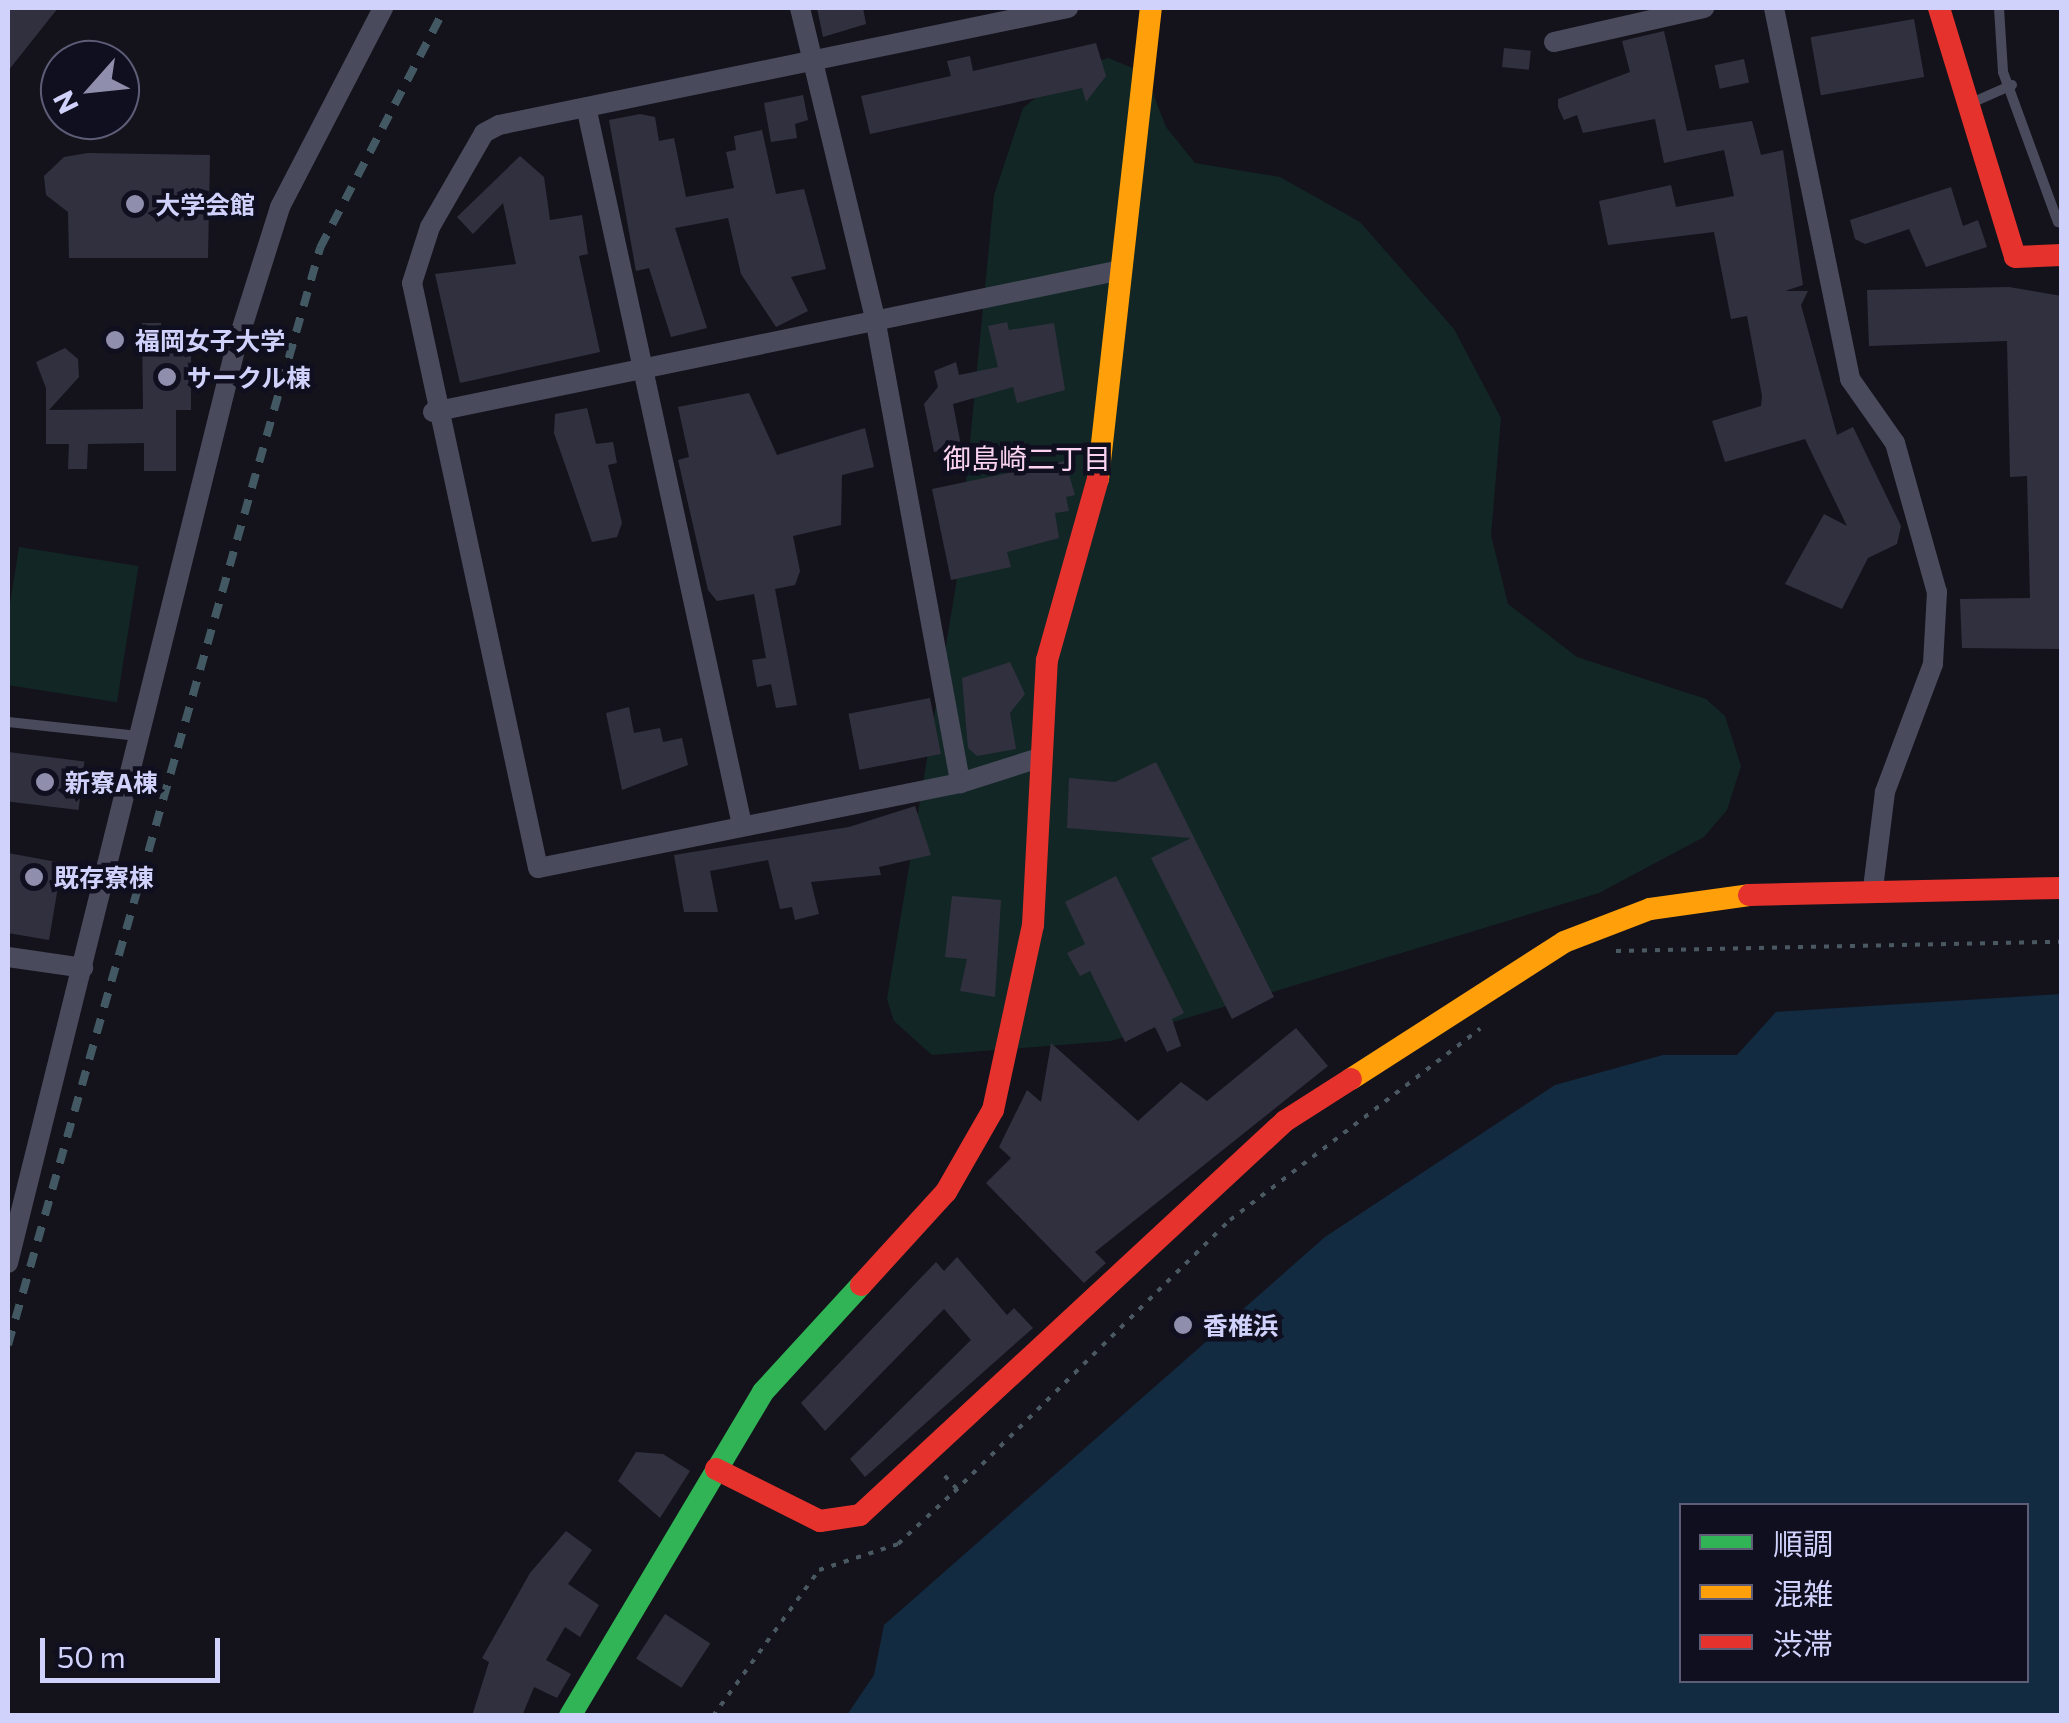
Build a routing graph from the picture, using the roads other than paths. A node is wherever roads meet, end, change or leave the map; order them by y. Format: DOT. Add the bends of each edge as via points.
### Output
graph roads {
  1 [pos="383,8"];
  2 [pos="800,8"];
  3 [pos="1068,8"];
  4 [pos="1151,8"];
  5 [pos="1704,8"];
  6 [pos="1774,8"];
  7 [pos="1939,8"];
  8 [pos="1998,8"];
  9 [pos="1554,42"];
  10 [pos="810,59"];
  11 [pos="2012,85"];
  12 [pos="1968,104"];
  13 [pos="587,111"];
  14 [pos="2058,222"];
  15 [pos="2062,255"];
  16 [pos="1116,271"];
  17 [pos="875,318"];
  18 [pos="649,365"];
  19 [pos="434,412"];
  20 [pos="8,722"];
  21 [pos="138,736"];
  22 [pos="1038,758"];
  23 [pos="960,783"];
  24 [pos="742,825"];
  25 [pos="2062,888"];
  26 [pos="1873,889"];
  27 [pos="8,958"];
  28 [pos="83,968"];
  29 [pos="8,1263"];
  30 [pos="716,1469"];
  31 [pos="570,1716"];
  1 -- 21 [label="street" via="280,208"];
  2 -- 10 [label="street"];
  3 -- 10 [label="street"];
  4 -- 16 [label="street"];
  5 -- 9 [label="street"];
  6 -- 26 [label="street" via="1850,379 1895,443 1937,592 1933,664 1885,792"];
  7 -- 12 [label="street"];
  8 -- 11 [label="lane" via="2002,72"];
  10 -- 13 [label="street"];
  10 -- 17 [label="street"];
  11 -- 12 [label="lane"];
  11 -- 14 [label="lane"];
  12 -- 15 [label="street" via="2015,257"];
  13 -- 18 [label="street"];
  13 -- 19 [label="street" via="484,132 430,228 412,284"];
  16 -- 17 [label="street"];
  16 -- 22 [label="street" via="1097,491 1047,660"];
  17 -- 18 [label="street"];
  17 -- 23 [label="street"];
  18 -- 19 [label="street"];
  18 -- 24 [label="street"];
  19 -- 24 [label="street" via="538,868"];
  20 -- 21 [label="lane"];
  21 -- 28 [label="street"];
  22 -- 23 [label="street"];
  22 -- 30 [label="street" via="1033,925 994,1110 946,1192 763,1392"];
  23 -- 24 [label="street"];
  25 -- 26 [label="street"];
  26 -- 30 [label="street" via="1650,909 1564,942 1437,1018 1285,1120 860,1514 820,1520"];
  27 -- 28 [label="street"];
  28 -- 29 [label="street"];
  30 -- 31 [label="street"];
}
